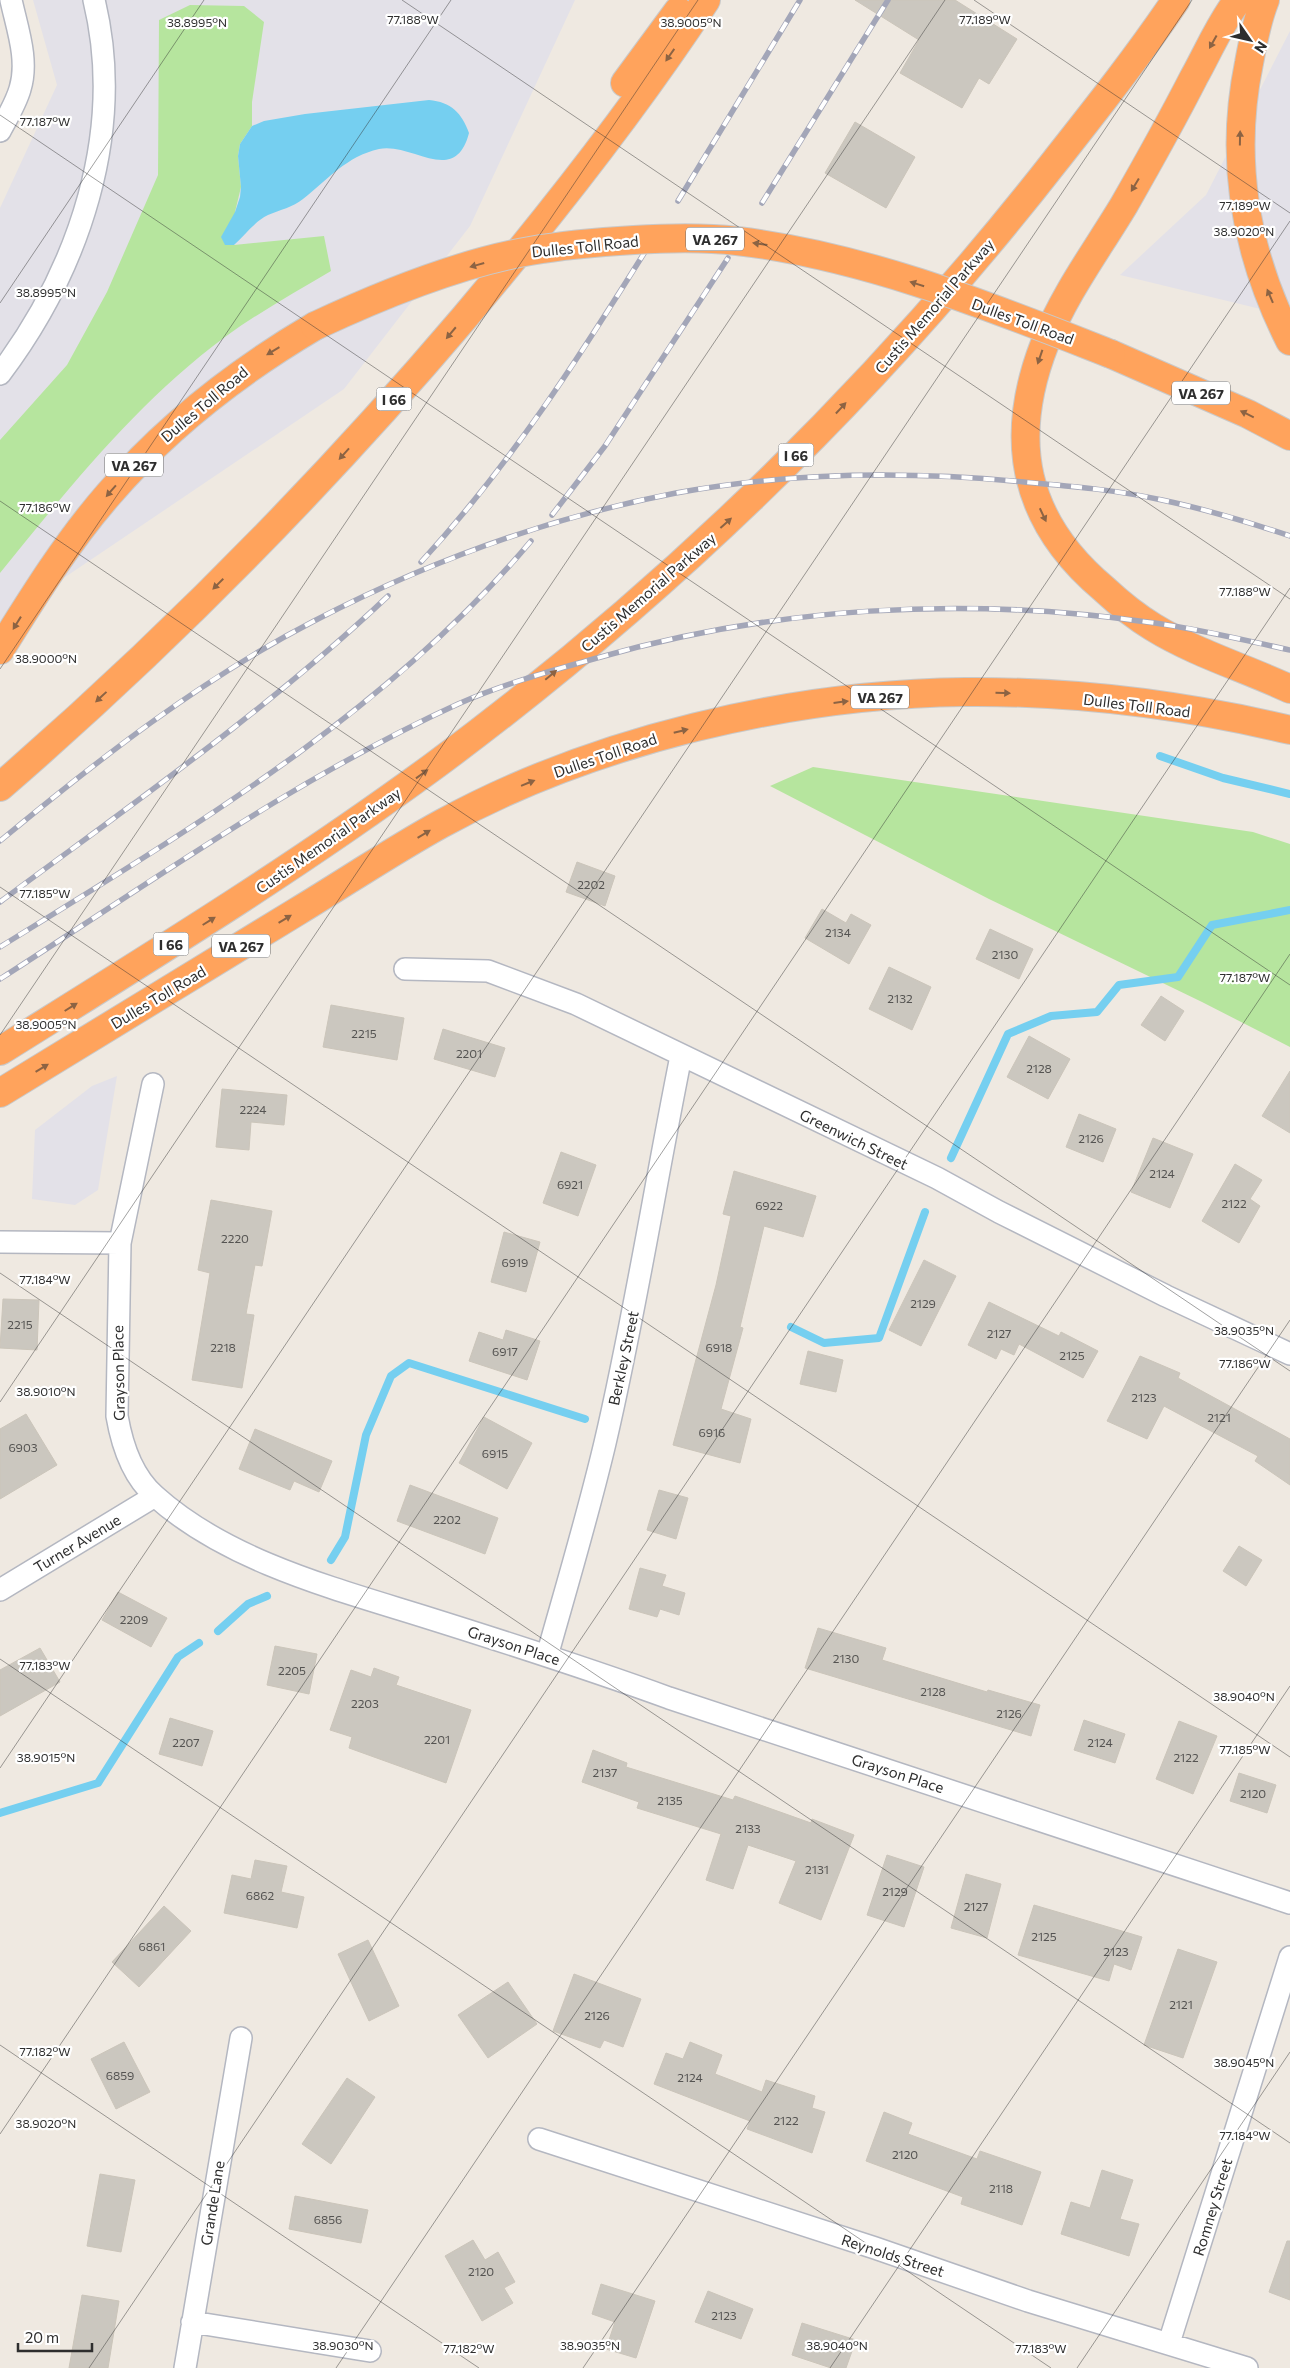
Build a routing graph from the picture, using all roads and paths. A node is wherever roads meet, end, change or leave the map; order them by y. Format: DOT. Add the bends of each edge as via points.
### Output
graph roads {
  1 [pos="11,0"];
  2 [pos="94,0"];
  3 [pos="685,0"];
  4 [pos="706,0"];
  5 [pos="1176,0"];
  6 [pos="1238,0"];
  7 [pos="1265,0"];
  8 [pos="0,131"];
  9 [pos="528,242"];
  10 [pos="1290,341"];
  11 [pos="0,374"];
  12 [pos="1290,436"];
  13 [pos="0,650"];
  14 [pos="1290,688"];
  15 [pos="1290,730"];
  16 [pos="0,788"];
  17 [pos="405,969"];
  18 [pos="0,1051"];
  19 [pos="681,1056"];
  20 [pos="153,1084"];
  21 [pos="0,1093"];
  22 [pos="0,1242"];
  23 [pos="120,1243"];
  24 [pos="1290,1354"];
  25 [pos="155,1496"];
  26 [pos="0,1590"];
  27 [pos="548,1656"];
  28 [pos="1290,1903"];
  29 [pos="1290,1957"];
  30 [pos="241,2038"];
  31 [pos="539,2140"];
  32 [pos="192,2322"];
  33 [pos="1169,2343"];
  34 [pos="370,2351"];
  35 [pos="185,2368"];
  36 [pos="1248,2368"];
  1 -- 8 [label="street" via="23,74 20,90"];
  2 -- 11 [label="street" via="103,59 103,108 92,187 72,248 45,306"];
  3 -- 9 [label="highway" via="591,128"];
  4 -- 9 [label="highway, I 66, one-way" via="670,55"];
  18 -- 5 [label="highway, Custis Memorial Parkway / I 66, one-way" via="255,891 340,833 536,687 640,601 814,437 894,352 1023,203"];
  6 -- 14 [label="highway, one-way" via="1045,341 1025,413 1026,462 1038,505 1048,525 1092,580 1152,627"];
  10 -- 7 [label="highway, one-way" via="1256,260 1240,167 1246,76"];
  9 -- 16 [label="highway, I 66, one-way" via="317,484 125,675"];
  12 -- 13 [label="highway, Dulles Toll Road / VA 267, one-way, bridge" via="1248,414 1111,354 939,291 860,266 778,247 701,239 617,241 528,251 436,277 354,307 264,356 208,397 142,458 85,523"];
  21 -- 15 [label="highway, Dulles Toll Road / VA 267, one-way" via="441,824 525,784 656,737 778,710 874,698 964,692 1102,699"];
  17 -- 19 [label="street, Greenwich Street" via="488,971 576,1004"];
  19 -- 24 [label="street, Greenwich Street" via="937,1178 1148,1287"];
  19 -- 27 [label="street, Berkley Street" via="605,1442"];
  20 -- 23 [label="street, Grayson Place"];
  22 -- 23 [label="street"];
  23 -- 25 [label="street, Grayson Place" via="117,1416 120,1436 131,1464"];
  25 -- 26 [label="street, Turner Avenue"];
  25 -- 27 [label="street, Grayson Place" via="233,1548 313,1582"];
  27 -- 28 [label="street, Grayson Place"];
  29 -- 33 [label="street, Romney Street"];
  30 -- 32 [label="street, Grande Lane"];
  31 -- 33 [label="street, Reynolds Street" via="1028,2301"];
  32 -- 34 [label="street"];
  32 -- 35 [label="street, Grande Lane"];
  33 -- 36 [label="street, Reynolds Street"];
}
